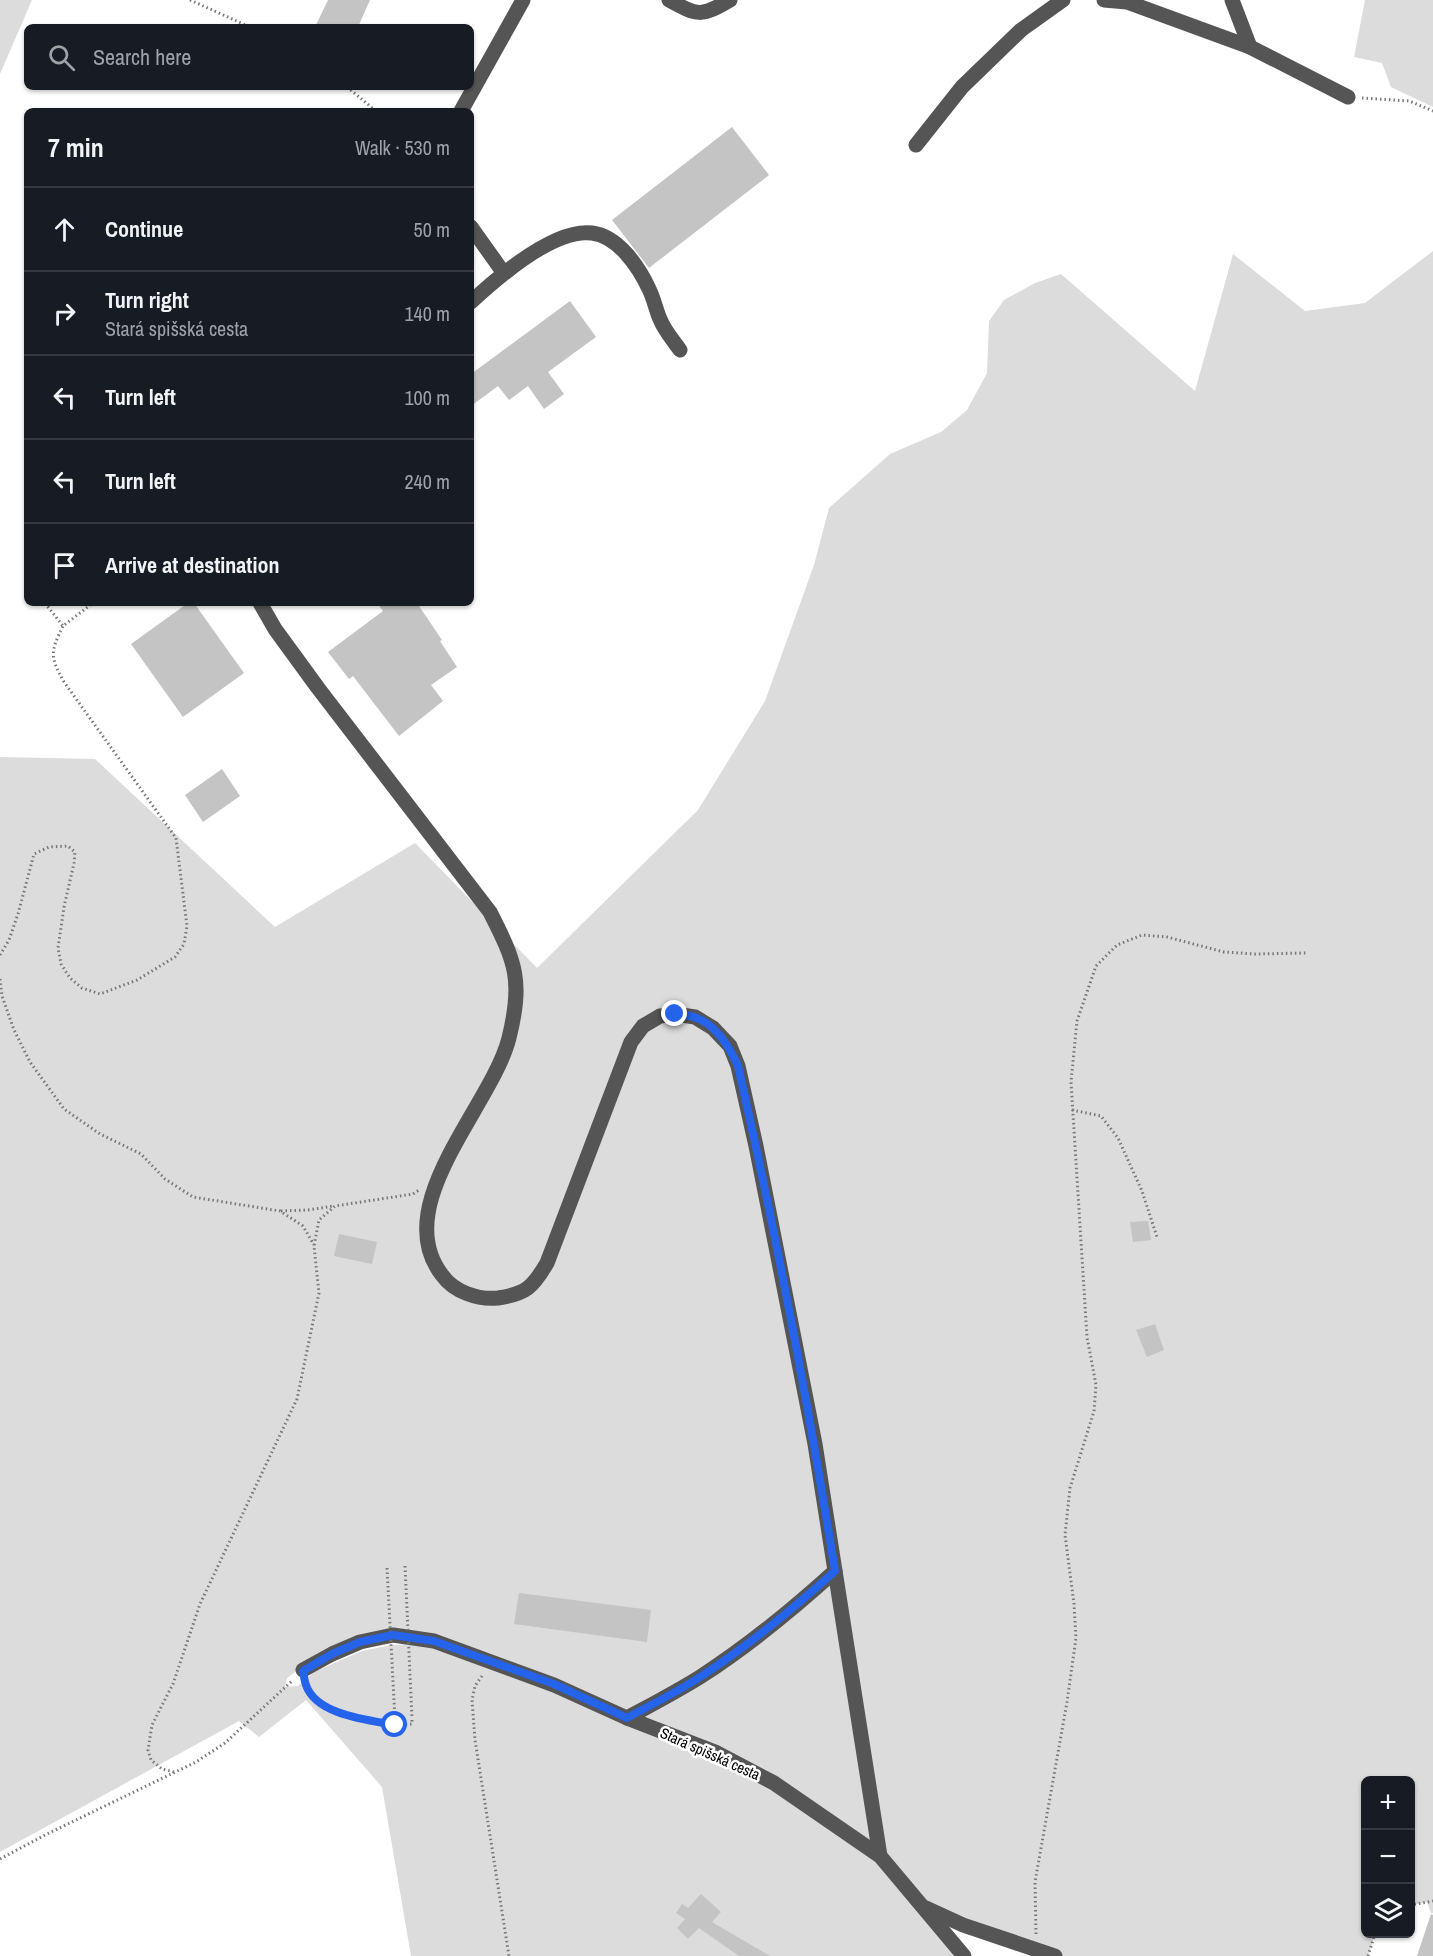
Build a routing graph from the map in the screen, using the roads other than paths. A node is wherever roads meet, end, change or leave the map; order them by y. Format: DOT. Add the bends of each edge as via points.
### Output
graph roads {
  1 [pos="524,0"];
  2 [pos="669,0"];
  3 [pos="730,0"];
  4 [pos="1063,0"];
  5 [pos="1104,0"];
  6 [pos="1232,0"];
  7 [pos="1250,47"];
  8 [pos="474,88"];
  9 [pos="473,90"];
  10 [pos="1348,98"];
  11 [pos="463,108"];
  12 [pos="916,145"];
  13 [pos="474,231"];
  14 [pos="504,272"];
  15 [pos="474,299"];
  16 [pos="680,350"];
  17 [pos="262,606"];
  18 [pos="835,1571"];
  19 [pos="303,1671"];
  20 [pos="627,1718"];
  21 [pos="880,1857"];
  22 [pos="921,1906"];
  23 [pos="964,1956"];
  24 [pos="1055,1956"];
  1 -- 8 [label="street"];
  2 -- 3 [label="street" via="702,14"];
  4 -- 12 [label="street" via="1021,30 962,87"];
  5 -- 7 [label="street" via="1127,2"];
  6 -- 7 [label="street"];
  7 -- 10 [label="street"];
  9 -- 11 [label="street"];
  13 -- 14 [label="street"];
  14 -- 15 [label="street"];
  14 -- 16 [label="street" via="570,234 592,233 615,241 649,288 661,322"];
  17 -- 18 [label="street" via="318,688 490,912 514,964 517,984 508,1041 440,1174 429,1209 426,1240 435,1266 448,1283 467,1294 492,1299 518,1295 536,1281 547,1263 632,1041 643,1026 660,1016 695,1017 713,1028 729,1046 738,1066 756,1146 815,1444"];
  18 -- 20 [label="street" via="737,1652"];
  18 -- 21 [label="street"];
  19 -- 20 [label="street, Stará spišská cesta" via="360,1642 393,1635 434,1641 554,1684"];
  20 -- 21 [label="street, Stará spišská cesta" via="715,1752 774,1783"];
  21 -- 22 [label="street, Stará spišská cesta"];
  22 -- 23 [label="street, Stará spišská cesta"];
  22 -- 24 [label="street" via="963,1925"];
}
